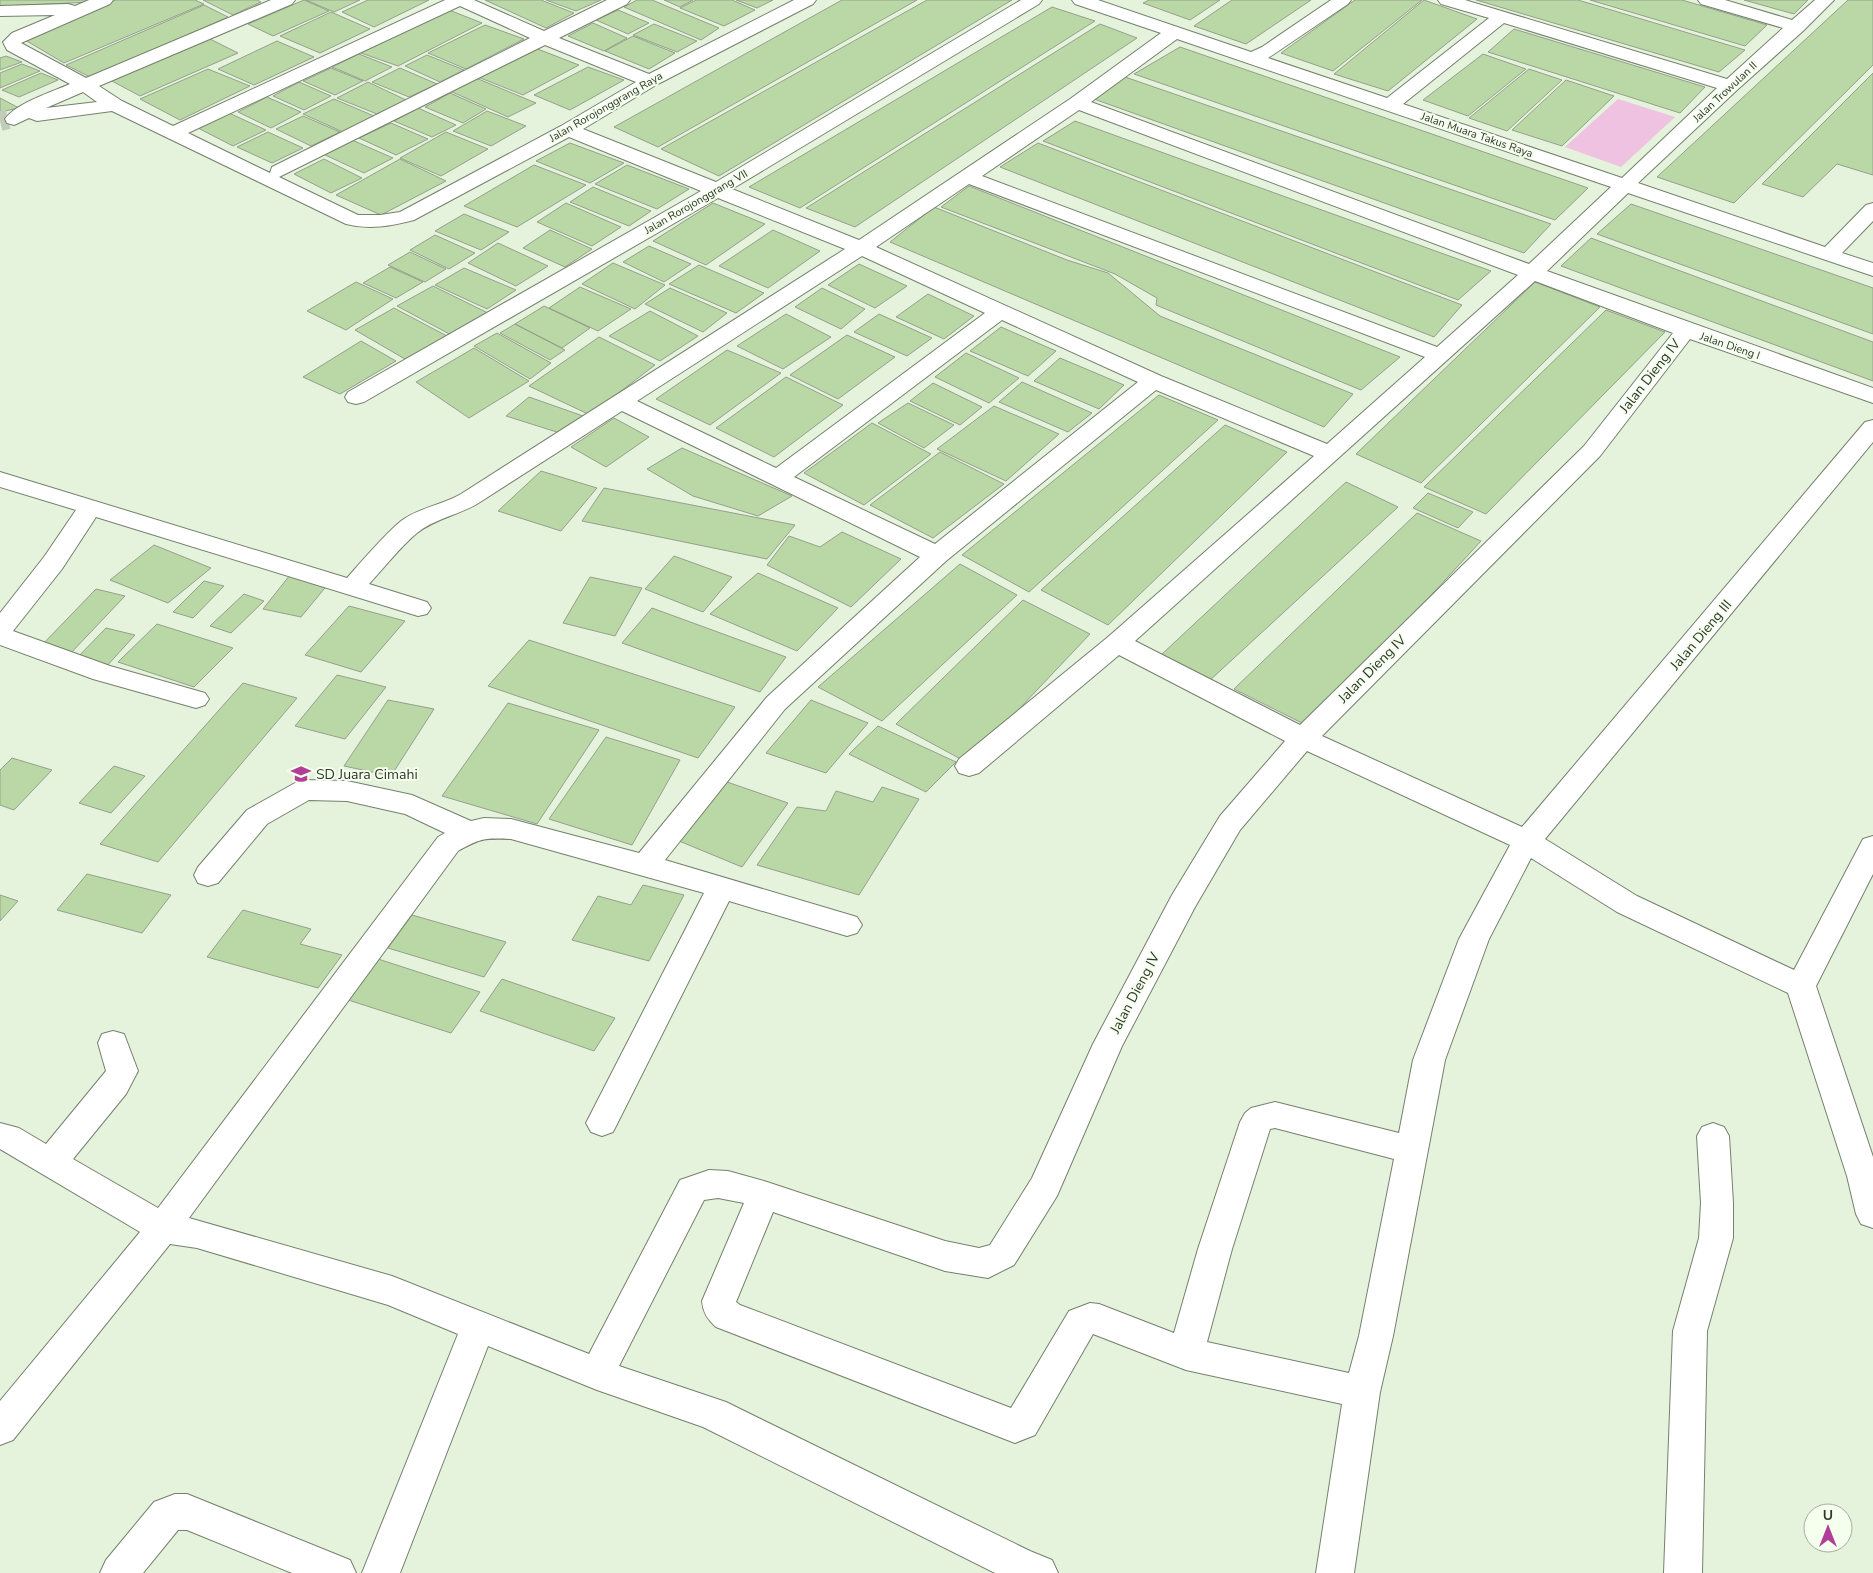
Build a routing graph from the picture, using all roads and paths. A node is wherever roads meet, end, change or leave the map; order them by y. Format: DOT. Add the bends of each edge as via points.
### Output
graph roads {
  1 [pos="104,0"];
  2 [pos="286,0"];
  3 [pos="459,0"];
  4 [pos="621,0"];
  5 [pos="807,0"];
  6 [pos="1032,0"];
  7 [pos="1081,0"];
  8 [pos="1132,0"];
  9 [pos="1342,0"];
  10 [pos="1447,0"];
  11 [pos="1707,0"];
  12 [pos="1825,0"];
  13 [pos="84,8"];
  14 [pos="0,11"];
  15 [pos="1113,11"];
  16 [pos="1502,17"];
  17 [pos="1797,27"];
  18 [pos="1175,32"];
  19 [pos="544,38"];
  20 [pos="1252,58"];
  21 [pos="650,81"];
  22 [pos="85,85"];
  23 [pos="1730,86"];
  24 [pos="1076,103"];
  25 [pos="115,105"];
  26 [pos="1390,105"];
  27 [pos="568,130"];
  28 [pos="173,132"];
  29 [pos="279,171"];
  30 [pos="967,177"];
  31 [pos="1626,186"];
  32 [pos="717,190"];
  33 [pos="1873,209"];
  34 [pos="861,248"];
  35 [pos="1829,254"];
  36 [pos="1873,270"];
  37 [pos="1532,273"];
  38 [pos="1000,312"];
  39 [pos="1686,330"];
  40 [pos="1439,355"];
  41 [pos="1153,381"];
  42 [pos="1873,396"];
  43 [pos="356,397"];
  44 [pos="621,402"];
  45 [pos="1873,427"];
  46 [pos="1330,454"];
  47 [pos="779,477"];
  48 [pos="0,479"];
  49 [pos="90,508"];
  50 [pos="937,555"];
  51 [pos="351,588"];
  52 [pos="418,608"];
  53 [pos="0,630"];
  54 [pos="0,636"];
  55 [pos="1117,643"];
  56 [pos="196,699"];
  57 [pos="1304,738"];
  58 [pos="969,766"];
  59 [pos="469,832"];
  60 [pos="1526,841"];
  61 [pos="1873,846"];
  62 [pos="646,865"];
  63 [pos="208,875"];
  64 [pos="722,888"];
  65 [pos="847,925"];
  66 [pos="1801,986"];
  67 [pos="113,1043"];
  68 [pos="602,1123"];
  69 [pos="0,1136"];
  70 [pos="1713,1136"];
  71 [pos="1412,1150"];
  72 [pos="51,1162"];
  73 [pos="764,1195"];
  74 [pos="1873,1214"];
  75 [pos="164,1228"];
  76 [pos="478,1326"];
  77 [pos="1186,1354"];
  78 [pos="597,1374"];
  79 [pos="1362,1392"];
  80 [pos="0,1428"];
  81 [pos="119,1573"];
  82 [pos="337,1573"];
  83 [pos="381,1573"];
  84 [pos="1040,1573"];
  85 [pos="1335,1573"];
  86 [pos="1683,1573"];
  1 -- 13 [label="street"];
  2 -- 22 [label="street"];
  3 -- 19 [label="street"];
  3 -- 28 [label="street"];
  4 -- 19 [label="street"];
  5 -- 21 [label="street, Jalan Rorojonggrang Raya"];
  6 -- 32 [label="street, Jalan Rorojonggrang VII"];
  7 -- 15 [label="street, Jalan Muara Takus Raya"];
  8 -- 15 [label="street"];
  9 -- 20 [label="street" via="1268,51"];
  10 -- 16 [label="street"];
  11 -- 17 [label="street"];
  12 -- 17 [label="street, Jalan Trowulan II"];
  13 -- 14 [label="street"];
  13 -- 22 [label="street, Jalan Rorojonggrang Raya" via="12,42 13,46"];
  15 -- 18 [label="street, Jalan Muara Takus Raya"];
  16 -- 23 [label="street"];
  16 -- 26 [label="street"];
  17 -- 23 [label="street, Jalan Trowulan II"];
  18 -- 20 [label="street, Jalan Muara Takus Raya"];
  18 -- 24 [label="street"];
  19 -- 21 [label="street"];
  19 -- 29 [label="street"];
  20 -- 26 [label="street, Jalan Muara Takus Raya"];
  21 -- 27 [label="street, Jalan Rorojonggrang Raya"];
  22 -- 25 [label="street, Jalan Rorojonggrang Raya"];
  22 -- 25 [label="street" via="11,119"];
  23 -- 31 [label="street, Jalan Trowulan II"];
  24 -- 30 [label="street"];
  24 -- 37 [label="street, Jalan Dieng I"];
  25 -- 28 [label="street, Jalan Rorojonggrang Raya"];
  26 -- 31 [label="street, Jalan Muara Takus Raya"];
  27 -- 28 [label="street, Jalan Rorojonggrang Raya" via="407,216 368,223 352,220"];
  27 -- 32 [label="street"];
  30 -- 34 [label="street"];
  30 -- 40 [label="street"];
  31 -- 35 [label="street, Jalan Muara Takus Raya"];
  31 -- 37 [label="street, Jalan Trowulan II"];
  32 -- 34 [label="street"];
  32 -- 43 [label="street, Jalan Rorojonggrang VII"];
  33 -- 35 [label="street"];
  34 -- 38 [label="street"];
  34 -- 44 [label="street"];
  35 -- 36 [label="street, Jalan Muara Takus Raya"];
  37 -- 39 [label="street, Jalan Dieng I"];
  37 -- 40 [label="street, Jalan Trowulan II"];
  38 -- 41 [label="street"];
  38 -- 47 [label="street"];
  39 -- 42 [label="street, Jalan Dieng I"];
  39 -- 57 [label="street, Jalan Dieng IV" via="1592,451"];
  40 -- 46 [label="street, Jalan Trowulan II"];
  41 -- 46 [label="street"];
  41 -- 50 [label="street"];
  44 -- 47 [label="street"];
  44 -- 51 [label="street" via="462,503 408,527"];
  45 -- 60 [label="street, Jalan Dieng III"];
  46 -- 55 [label="street, Jalan Trowulan II"];
  47 -- 50 [label="street"];
  48 -- 49 [label="street"];
  49 -- 51 [label="street"];
  49 -- 53 [label="street" via="53,563"];
  50 -- 62 [label="street" via="776,703"];
  51 -- 52 [label="street"];
  54 -- 56 [label="street" via="102,673"];
  55 -- 57 [label="street"];
  55 -- 58 [label="street, Jalan Trowulan II"];
  57 -- 60 [label="street"];
  57 -- 73 [label="street, Jalan Dieng IV" via="1230,823 1182,903 1108,1044 1045,1186 1002,1255 996,1260 979,1263 945,1256"];
  59 -- 62 [label="street" via="484,828 511,829"];
  59 -- 63 [label="street" via="412,805 347,791 305,790 257,817"];
  59 -- 75 [label="street" via="448,844"];
  60 -- 66 [label="street" via="1627,904"];
  60 -- 71 [label="street, Jalan Dieng III" via="1474,939 1430,1060"];
  61 -- 66 [label="street"];
  62 -- 64 [label="street"];
  64 -- 65 [label="street"];
  64 -- 68 [label="street"];
  66 -- 74 [label="street" via="1861,1167"];
  67 -- 72 [label="street" via="122,1071 115,1085"];
  69 -- 72 [label="street"];
  70 -- 86 [label="street" via="1716,1238 1690,1331"];
  71 -- 77 [label="street" via="1276,1115 1256,1122"];
  71 -- 79 [label="street, Jalan Dieng III"];
  72 -- 75 [label="street"];
  73 -- 77 [label="street" via="719,1301 720,1309 728,1316 1010,1425 1022,1423 1081,1322 1090,1318 1100,1318"];
  73 -- 78 [label="street, Jalan Dieng IV" via="712,1183 701,1184 692,1190"];
  75 -- 76 [label="street" via="197,1234 392,1292"];
  75 -- 80 [label="street"];
  76 -- 78 [label="street"];
  76 -- 83 [label="street"];
  77 -- 79 [label="street"];
  78 -- 84 [label="street" via="713,1414"];
  79 -- 85 [label="street, Jalan Dieng III"];
  81 -- 82 [label="street" via="167,1515 175,1512 187,1512"];
}
